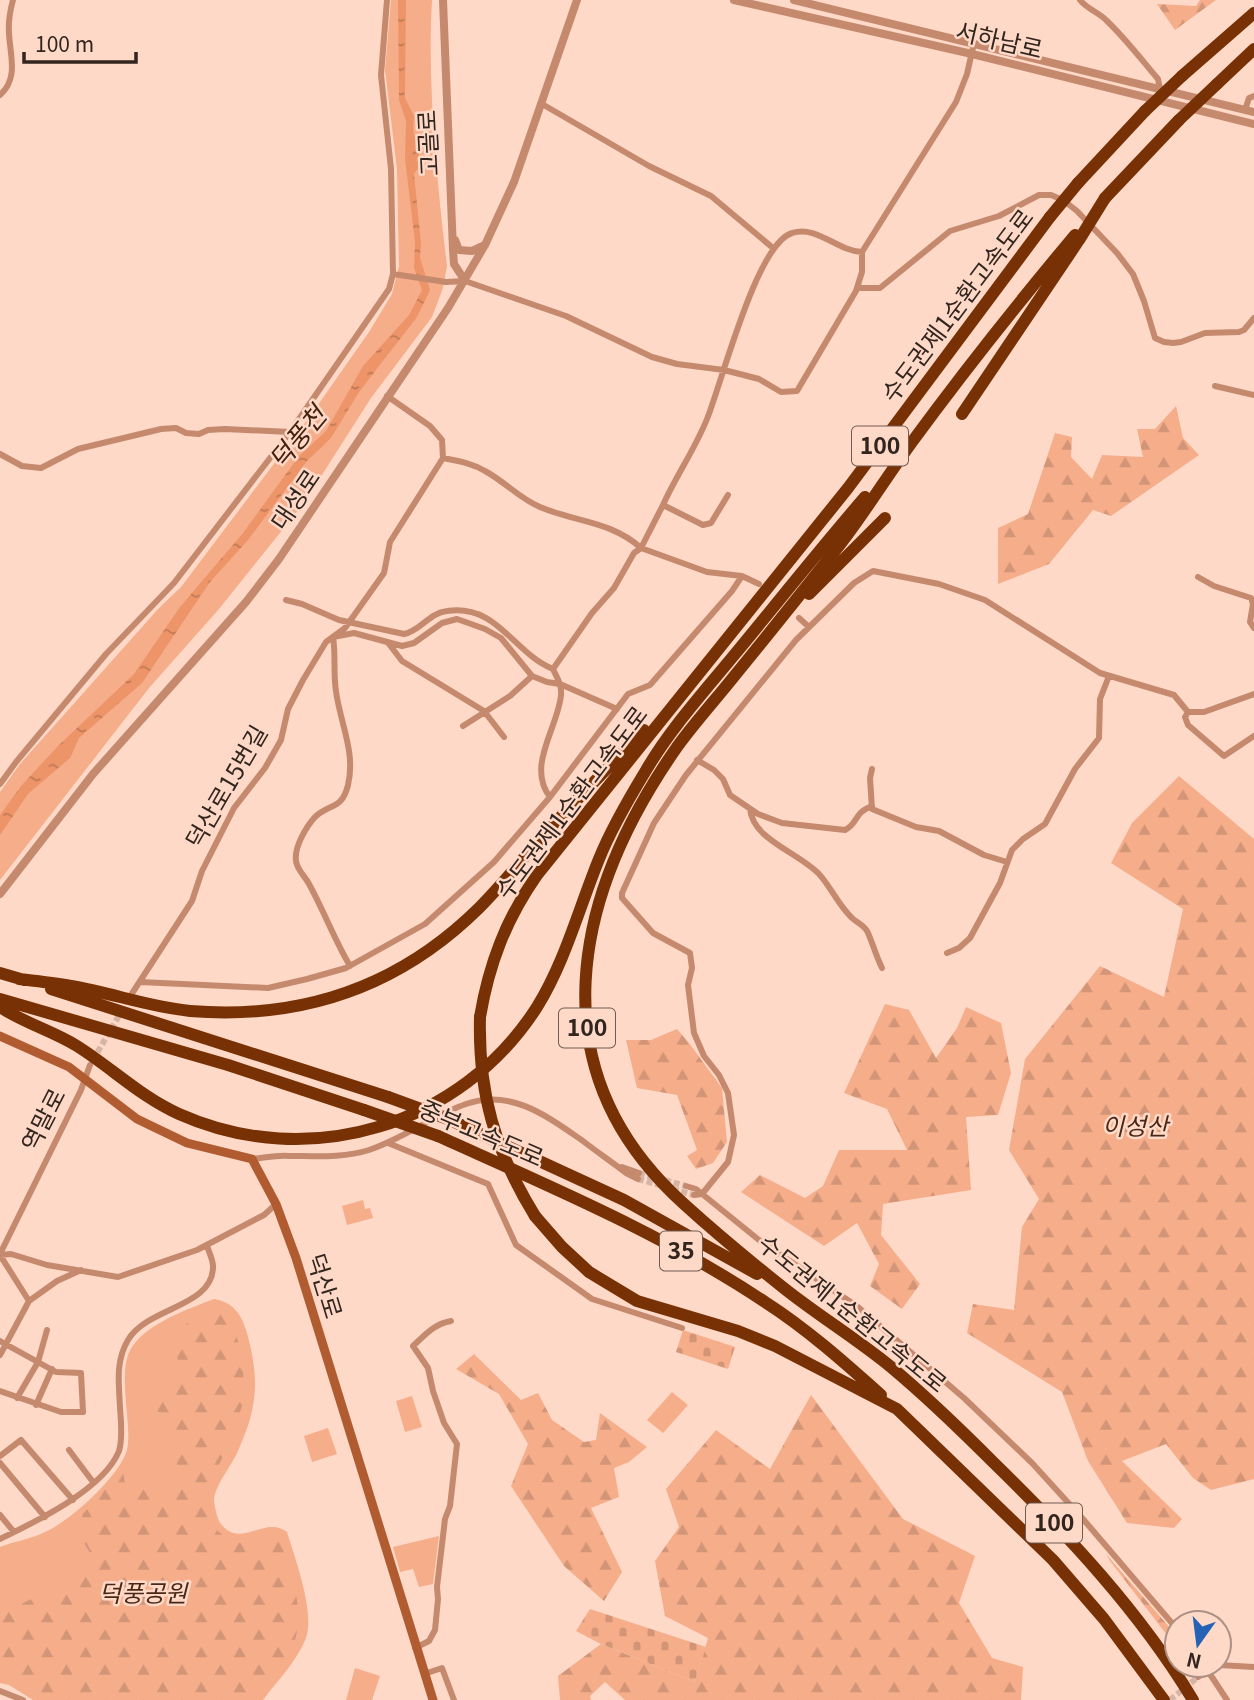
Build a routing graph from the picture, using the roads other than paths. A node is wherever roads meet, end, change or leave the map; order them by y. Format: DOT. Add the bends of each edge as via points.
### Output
graph roads {
  1 [pos="13,0"];
  2 [pos="387,0"];
  3 [pos="443,0"];
  4 [pos="577,0"];
  5 [pos="734,0"];
  6 [pos="794,0"];
  7 [pos="1080,0"];
  8 [pos="1254,13"];
  9 [pos="974,43"];
  10 [pos="1254,49"];
  11 [pos="972,54"];
  12 [pos="1254,56"];
  13 [pos="1217,84"];
  14 [pos="1160,89"];
  15 [pos="0,95"];
  16 [pos="1254,96"];
  17 [pos="542,104"];
  18 [pos="1250,111"];
  19 [pos="1254,124"];
  20 [pos="453,233"];
  21 [pos="1077,237"];
  22 [pos="485,246"];
  23 [pos="773,248"];
  24 [pos="862,251"];
  25 [pos="393,274"];
  26 [pos="465,281"];
  27 [pos="857,288"];
  28 [pos="1254,318"];
  29 [pos="724,370"];
  30 [pos="1216,386"];
  31 [pos="1254,395"];
  32 [pos="387,397"];
  33 [pos="962,414"];
  34 [pos="290,432"];
  35 [pos="910,445"];
  36 [pos="0,454"];
  37 [pos="443,458"];
  38 [pos="728,495"];
  39 [pos="663,505"];
  40 [pos="885,518"];
  41 [pos="641,548"];
  42 [pos="742,576"];
  43 [pos="1198,577"];
  44 [pos="759,584"];
  45 [pos="286,600"];
  46 [pos="785,615"];
  47 [pos="799,618"];
  48 [pos="349,621"];
  49 [pos="810,626"];
  50 [pos="1254,628"];
  51 [pos="333,637"];
  52 [pos="389,644"];
  53 [pos="553,669"];
  54 [pos="702,669"];
  55 [pos="532,676"];
  56 [pos="1109,676"];
  57 [pos="560,684"];
  58 [pos="1254,694"];
  59 [pos="617,709"];
  60 [pos="484,711"];
  61 [pos="1188,712"];
  62 [pos="463,726"];
  63 [pos="1254,736"];
  64 [pos="505,737"];
  65 [pos="697,761"];
  66 [pos="872,769"];
  67 [pos="0,784"];
  68 [pos="550,797"];
  69 [pos="872,806"];
  70 [pos="750,809"];
  71 [pos="1007,862"];
  72 [pos="0,894"];
  73 [pos="947,953"];
  74 [pos="350,965"];
  75 [pos="882,968"];
  76 [pos="0,973"];
  77 [pos="19,979"];
  78 [pos="140,982"];
  79 [pos="131,995"];
  80 [pos="0,999"];
  81 [pos="0,1007"];
  82 [pos="0,1036"];
  83 [pos="90,1065"];
  84 [pos="85,1079"];
  85 [pos="388,1143"];
  86 [pos="252,1159"];
  87 [pos="638,1176"];
  88 [pos="686,1186"];
  89 [pos="702,1194"];
  90 [pos="694,1195"];
  91 [pos="276,1204"];
  92 [pos="207,1245"];
  93 [pos="0,1255"];
  94 [pos="83,1269"];
  95 [pos="788,1291"];
  96 [pos="29,1301"];
  97 [pos="451,1321"];
  98 [pos="682,1328"];
  99 [pos="47,1330"];
  100 [pos="3,1342"];
  101 [pos="0,1355"];
  102 [pos="38,1362"];
  103 [pos="52,1369"];
  104 [pos="0,1391"];
  105 [pos="17,1398"];
  106 [pos="36,1405"];
  107 [pos="897,1409"];
  108 [pos="69,1450"];
  109 [pos="0,1456"];
  110 [pos="0,1463"];
  111 [pos="93,1482"];
  112 [pos="73,1500"];
  113 [pos="0,1515"];
  114 [pos="44,1517"];
  115 [pos="14,1532"];
  116 [pos="0,1539"];
  117 [pos="1163,1613"];
  118 [pos="415,1648"];
  119 [pos="1233,1666"];
  120 [pos="1254,1667"];
  121 [pos="424,1674"];
  122 [pos="1213,1679"];
  123 [pos="0,1691"];
  124 [pos="13,1698"];
  125 [pos="23,1700"];
  126 [pos="433,1700"];
  127 [pos="454,1700"];
  128 [pos="1164,1700"];
  129 [pos="1193,1700"];
  130 [pos="1227,1700"];
  1 -- 15 [label="street" via="9,15 11,82"];
  2 -- 25 [label="street" via="381,75 391,169"];
  3 -- 20 [label="street, 고골로"];
  4 -- 17 [label="street, 대성로"];
  5 -- 11 [label="street, 서하남로"];
  6 -- 9 [label="street, 서하남로"];
  7 -- 14 [label="street" via="1119,34 1158,79"];
  8 -- 54 [label="highway, 수도권제1순환고속도로 / 100, bridge" via="1145,111 1078,183 848,488"];
  9 -- 11 [label="street"];
  9 -- 14 [label="street, 서하남로"];
  10 -- 13 [label="highway, 수도권제1순환고속도로 / 100"];
  11 -- 19 [label="street, 서하남로"];
  11 -- 24 [label="street" via="956,102"];
  12 -- 13 [label="highway, 수도권제1순환고속도로 / 100"];
  13 -- 21 [label="highway, 수도권제1순환고속도로 / 100, bridge" via="1105,198"];
  14 -- 18 [label="street, 서하남로"];
  16 -- 18 [label="street" via="1249,98"];
  17 -- 22 [label="street, 대성로"];
  17 -- 23 [label="street" via="711,196"];
  20 -- 22 [label="street" via="459,250"];
  20 -- 26 [label="street, 고골로" via="454,264"];
  21 -- 33 [label="highway"];
  21 -- 35 [label="highway, 수도권제1순환고속도로 / 100" via="993,333"];
  22 -- 26 [label="street, 대성로"];
  23 -- 24 [label="street" via="791,233 811,230 830,242"];
  23 -- 29 [label="street"];
  24 -- 27 [label="street"];
  25 -- 26 [label="street"];
  25 -- 34 [label="street" via="389,289"];
  26 -- 29 [label="street" via="566,316 652,357"];
  26 -- 32 [label="street, 대성로"];
  27 -- 28 [label="street" via="880,288 950,231 999,216 1038,195 1051,195 1077,211 1133,274 1155,338 1181,342 1205,333 1239,332"];
  27 -- 29 [label="street" via="797,391 781,392 759,379"];
  29 -- 39 [label="street" via="706,423"];
  30 -- 31 [label="street"];
  32 -- 37 [label="street" via="430,426 442,440"];
  32 -- 72 [label="street, 대성로" via="246,602 132,728"];
  34 -- 36 [label="street" via="225,429 198,434 161,429 78,449 41,468 22,466"];
  34 -- 67 [label="street" via="174,583 106,654"];
  35 -- 46 [label="highway, 수도권제1순환고속도로 / 100"];
  35 -- 81 [label="highway" via="687,710 616,823 538,1004 501,1053 443,1098 408,1117 359,1133 295,1139 239,1134 150,1099 75,1045"];
  37 -- 41 [label="street" via="484,470 539,507 592,521"];
  37 -- 48 [label="street, 덕산로15번길" via="390,542 383,573"];
  38 -- 39 [label="street" via="711,523 703,525"];
  39 -- 41 [label="street"];
  40 -- 46 [label="highway"];
  41 -- 42 [label="street" via="707,572"];
  41 -- 53 [label="street"];
  42 -- 44 [label="street"];
  42 -- 59 [label="street" via="650,685 628,694"];
  43 -- 50 [label="street" via="1251,598"];
  45 -- 48 [label="street"];
  46 -- 95 [label="highway, 수도권제1순환고속도로 / 100" via="678,745 642,802 618,851 590,934 585,1019 602,1088 628,1143 680,1201"];
  47 -- 49 [label="street"];
  48 -- 51 [label="street, 덕산로15번길"];
  48 -- 53 [label="street" via="404,634 444,611 470,612 495,622 526,653"];
  49 -- 56 [label="street" via="865,575 893,573 985,600"];
  49 -- 65 [label="street"];
  51 -- 52 [label="street" via="354,634"];
  51 -- 74 [label="street" via="336,692 351,767 344,799 316,817 302,838 296,860"];
  51 -- 78 [label="street, 덕산로15번길" via="303,680 288,709 281,740 265,768 234,808 192,901"];
  52 -- 55 [label="street" via="414,643 442,623 457,620 501,638"];
  52 -- 60 [label="street" via="402,661"];
  53 -- 57 [label="street"];
  54 -- 77 [label="highway" via="479,909 427,953 372,985 327,1000 234,1012 151,1006 72,986"];
  54 -- 107 [label="highway, 수도권제1순환고속도로 / 100, bridge" via="537,875 499,941 480,1017 479,1051 490,1117 516,1185 535,1216 589,1272 649,1305 775,1346"];
  55 -- 57 [label="street"];
  55 -- 60 [label="street"];
  56 -- 61 [label="street" via="1174,695"];
  56 -- 71 [label="street" via="1100,699 1099,737 1075,769 1045,824 1023,839"];
  57 -- 59 [label="street"];
  57 -- 68 [label="street" via="561,696 542,763 541,782"];
  58 -- 61 [label="street" via="1204,712"];
  59 -- 68 [label="street"];
  60 -- 62 [label="street"];
  60 -- 64 [label="street"];
  61 -- 63 [label="street" via="1188,725 1224,755"];
  65 -- 70 [label="street" via="714,770 730,796"];
  65 -- 89 [label="street" via="654,823 622,898 653,933 690,953 688,985 694,1033 728,1093 734,1135 728,1162"];
  66 -- 69 [label="street"];
  68 -- 74 [label="street" via="494,862 425,924"];
  69 -- 70 [label="street" via="861,810 852,827 845,830 782,823"];
  69 -- 71 [label="street" via="888,817 939,831"];
  70 -- 75 [label="street" via="757,830 819,874 864,927"];
  71 -- 73 [label="street" via="970,938"];
  74 -- 78 [label="street" via="268,988"];
  76 -- 77 [label="highway, 중부고속도로 / 35"];
  77 -- 95 [label="highway, 중부고속도로 / 35, bridge" via="448,1119 624,1200"];
  78 -- 79 [label="street, 덕산로15번길"];
  80 -- 107 [label="highway, 중부고속도로 / 35, bridge" via="364,1110 438,1136 565,1193 706,1265 765,1302"];
  82 -- 84 [label="main road"];
  83 -- 84 [label="street"];
  84 -- 86 [label="main road" via="137,1119 187,1143"];
  84 -- 93 [label="street, 역말로"];
  85 -- 86 [label="street" via="358,1153"];
  85 -- 87 [label="street" via="463,1105 498,1100 545,1115"];
  85 -- 98 [label="street" via="488,1184 516,1245 592,1299"];
  86 -- 91 [label="main road, 덕산로"];
  88 -- 89 [label="street"];
  89 -- 90 [label="street"];
  89 -- 117 [label="street" via="758,1240 858,1307 964,1398 1032,1463"];
  91 -- 92 [label="street"];
  91 -- 118 [label="main road, 덕산로"];
  92 -- 94 [label="street" via="118,1277"];
  92 -- 111 [label="street" via="213,1265 200,1294 152,1317 128,1340 118,1371 120,1449"];
  93 -- 94 [label="street"];
  93 -- 96 [label="street"];
  94 -- 96 [label="street"];
  95 -- 129 [label="highway, 수도권제1순환고속도로 / 100" via="891,1367 1045,1512 1117,1595"];
  96 -- 100 [label="street"];
  97 -- 118 [label="street" via="432,1327 413,1346 428,1368 444,1423 457,1444 435,1630 429,1641"];
  99 -- 102 [label="street"];
  100 -- 101 [label="street"];
  100 -- 102 [label="street"];
  102 -- 103 [label="street"];
  102 -- 105 [label="street"];
  103 -- 106 [label="street"];
  103 -- 106 [label="street" via="81,1373 83,1412"];
  104 -- 105 [label="street"];
  105 -- 106 [label="street"];
  107 -- 128 [label="highway, 수도권제1순환고속도로 / 100" via="1053,1560"];
  108 -- 111 [label="street"];
  109 -- 112 [label="street" via="21,1440"];
  110 -- 114 [label="street"];
  111 -- 112 [label="street"];
  112 -- 114 [label="street"];
  113 -- 115 [label="street"];
  114 -- 115 [label="street"];
  115 -- 116 [label="street"];
  118 -- 121 [label="main road, 덕산로"];
  119 -- 120 [label="street"];
  121 -- 126 [label="main road, 덕산로"];
  121 -- 127 [label="street" via="442,1668"];
  122 -- 130 [label="street"];
  123 -- 124 [label="street"];
  124 -- 125 [label="street"];
}
